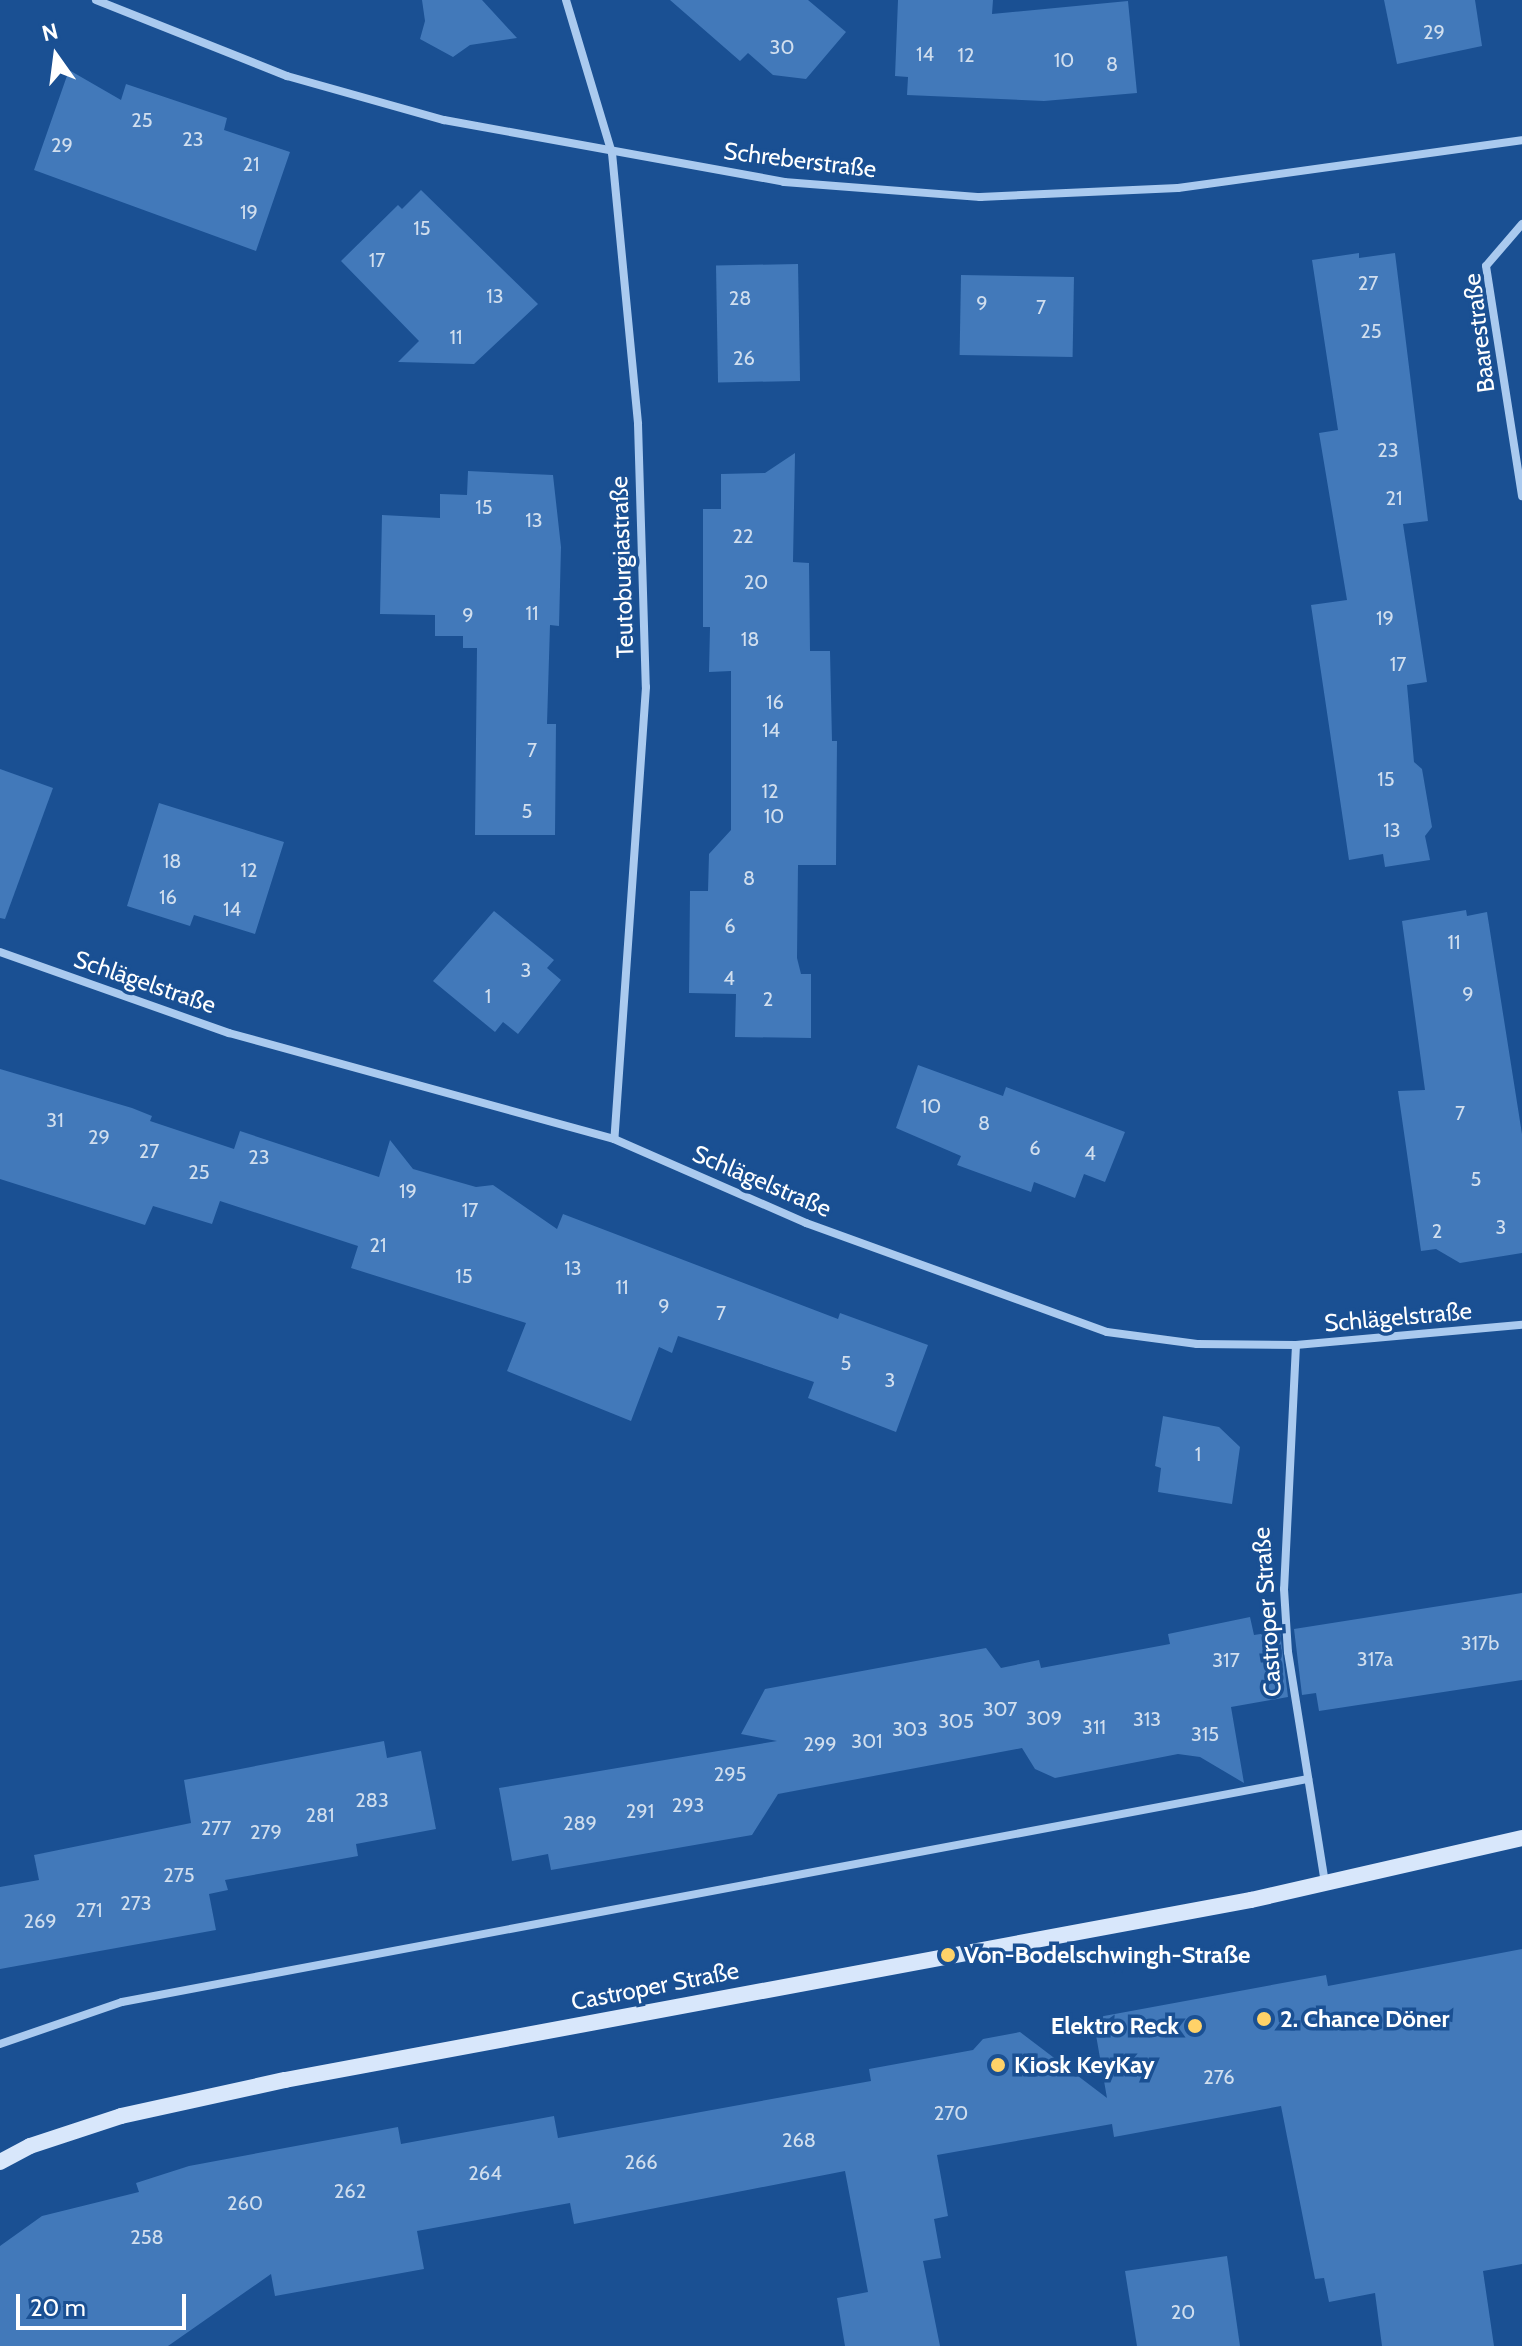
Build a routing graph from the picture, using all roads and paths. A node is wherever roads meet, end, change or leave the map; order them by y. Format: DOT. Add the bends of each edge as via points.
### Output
graph roads {
  1 [pos="96,0"];
  2 [pos="566,0"];
  3 [pos="1522,140"];
  4 [pos="612,153"];
  5 [pos="1522,224"];
  6 [pos="1522,496"];
  7 [pos="0,952"];
  8 [pos="614,1139"];
  9 [pos="1522,1325"];
  10 [pos="1296,1345"];
  11 [pos="1308,1779"];
  12 [pos="1522,1838"];
  13 [pos="1325,1882"];
  14 [pos="0,2044"];
  15 [pos="0,2162"];
  1 -- 4 [label="street, Schreberstraße" via="287,76 444,120"];
  2 -- 4 [label="street, Teutoburgiastraße"];
  3 -- 4 [label="street, Schreberstraße" via="1178,188 980,197 784,182"];
  4 -- 8 [label="street, Teutoburgiastraße" via="638,424 646,687"];
  5 -- 6 [label="street, Baarestraße" via="1486,266"];
  7 -- 8 [label="street, Schlägelstraße" via="229,1033"];
  8 -- 10 [label="street, Schlägelstraße" via="806,1223 1107,1332 1197,1344"];
  9 -- 10 [label="street, Schlägelstraße"];
  10 -- 11 [label="street, Castroper Straße" via="1284,1589"];
  11 -- 13 [label="street, Castroper Straße"];
  11 -- 14 [label="street" via="138,1999"];
  12 -- 13 [label="main road, Castroper Straße"];
  13 -- 15 [label="main road, Castroper Straße" via="285,2080 121,2116 30,2146"];
}
